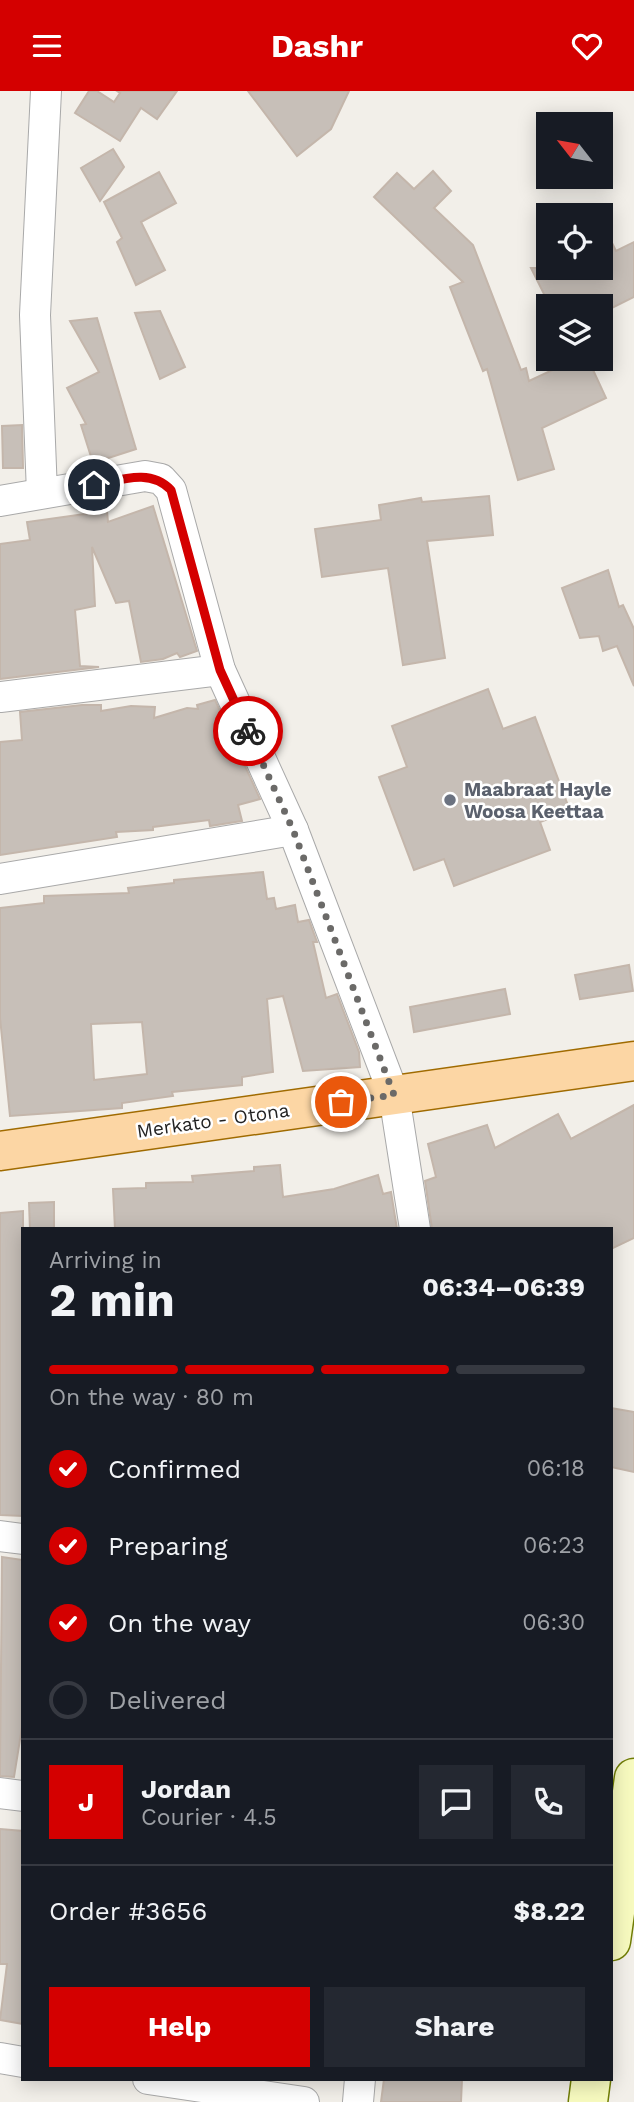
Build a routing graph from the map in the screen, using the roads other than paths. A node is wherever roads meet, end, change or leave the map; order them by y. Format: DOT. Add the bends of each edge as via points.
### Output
graph roads {
  1 [pos="46,91"];
  2 [pos="42,493"];
  3 [pos="0,501"];
  4 [pos="220,670"];
  5 [pos="0,697"];
  6 [pos="293,830"];
  7 [pos="0,879"];
  8 [pos="634,1061"];
  9 [pos="394,1095"];
  10 [pos="0,1150"];
  11 [pos="415,1227"];
  12 [pos="0,1536"];
  13 [pos="21,1539"];
  14 [pos="634,1778"];
  15 [pos="0,1793"];
  16 [pos="21,1796"];
  17 [pos="613,1927"];
  18 [pos="0,2058"];
  19 [pos="21,2061"];
  20 [pos="162,2081"];
  21 [pos="360,2081"];
  22 [pos="591,2081"];
  23 [pos="304,2102"];
  24 [pos="358,2102"];
  25 [pos="588,2102"];
  1 -- 2 [label="street" via="34,315"];
  2 -- 3 [label="street"];
  2 -- 4 [label="street" via="145,476 161,479 171,490"];
  4 -- 5 [label="street"];
  4 -- 6 [label="street"];
  6 -- 7 [label="street"];
  6 -- 9 [label="street"];
  8 -- 9 [label="main road, Merkato - Otona"];
  9 -- 10 [label="main road, Merkato - Otona"];
  9 -- 11 [label="street"];
  12 -- 13 [label="street"];
  14 -- 17 [label="main road"];
  15 -- 16 [label="street"];
  18 -- 19 [label="street"];
  20 -- 23 [label="street"];
  21 -- 24 [label="street"];
  22 -- 25 [label="main road"];
}
